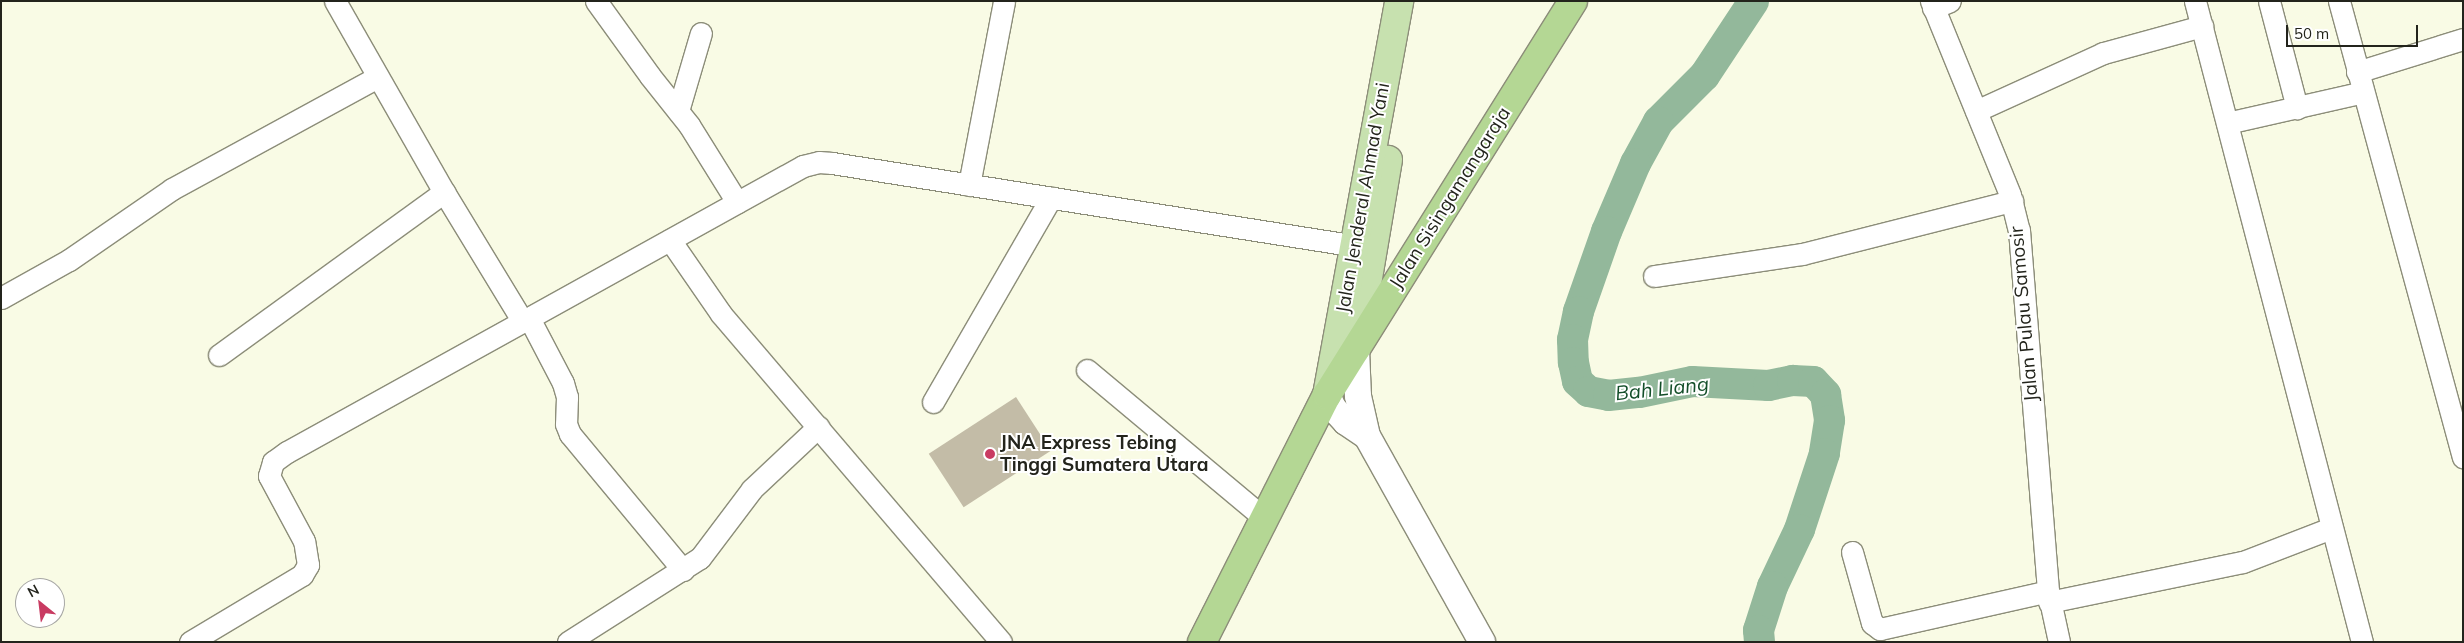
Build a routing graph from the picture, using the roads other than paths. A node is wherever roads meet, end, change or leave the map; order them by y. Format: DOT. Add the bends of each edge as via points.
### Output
graph roads {
  1 [pos="335,1"];
  2 [pos="596,1"];
  3 [pos="1004,1"];
  4 [pos="1399,1"];
  5 [pos="1416,1"];
  6 [pos="1572,1"];
  7 [pos="2196,1"];
  8 [pos="2269,1"];
  9 [pos="2339,1"];
  10 [pos="1938,4"];
  11 [pos="2202,26"];
  12 [pos="701,33"];
  13 [pos="2463,39"];
  14 [pos="377,77"];
  15 [pos="2360,82"];
  16 [pos="2297,108"];
  17 [pos="678,111"];
  18 [pos="1976,111"];
  19 [pos="2227,123"];
  20 [pos="969,185"];
  21 [pos="444,192"];
  22 [pos="1051,198"];
  23 [pos="2012,201"];
  24 [pos="737,202"];
  25 [pos="670,240"];
  26 [pos="1363,247"];
  27 [pos="1654,276"];
  28 [pos="1,298"];
  29 [pos="526,320"];
  30 [pos="1356,349"];
  31 [pos="219,355"];
  32 [pos="1087,370"];
  33 [pos="1327,395"];
  34 [pos="933,402"];
  35 [pos="818,427"];
  36 [pos="1367,436"];
  37 [pos="2463,457"];
  38 [pos="1264,519"];
  39 [pos="2331,528"];
  40 [pos="1852,552"];
  41 [pos="683,570"];
  42 [pos="2048,596"];
  43 [pos="190,642"];
  44 [pos="568,642"];
  45 [pos="1001,642"];
  46 [pos="1202,642"];
  47 [pos="1482,642"];
  48 [pos="2059,642"];
  49 [pos="2362,642"];
  1 -- 14 [label="street"];
  2 -- 17 [label="street"];
  3 -- 20 [label="street"];
  4 -- 26 [label="main road, Jalan Jenderal Ahmad Yani"];
  5 -- 26 [label="main road, Jalan Jenderal Ahmad Yani"];
  6 -- 30 [label="highway, Jalan Sisingamangaraja"];
  7 -- 11 [label="street"];
  8 -- 16 [label="street"];
  9 -- 15 [label="street"];
  10 -- 18 [label="street, Jalan Pulau Samosir"];
  11 -- 18 [label="street" via="2103,53"];
  11 -- 19 [label="street"];
  12 -- 17 [label="street"];
  13 -- 15 [label="street"];
  14 -- 21 [label="street"];
  14 -- 28 [label="street" via="172,188 69,260"];
  15 -- 16 [label="street"];
  15 -- 37 [label="street"];
  16 -- 19 [label="street"];
  17 -- 24 [label="street"];
  18 -- 23 [label="street, Jalan Pulau Samosir"];
  19 -- 39 [label="street"];
  20 -- 22 [label="street"];
  20 -- 24 [label="street" via="819,162 803,166"];
  21 -- 29 [label="street"];
  21 -- 31 [label="street"];
  22 -- 26 [label="street"];
  22 -- 34 [label="street"];
  23 -- 27 [label="street" via="1802,254"];
  23 -- 42 [label="street, Jalan Pulau Samosir" via="2019,230"];
  24 -- 25 [label="street"];
  25 -- 29 [label="street"];
  25 -- 35 [label="street" via="721,314"];
  26 -- 30 [label="main road, Jalan Jenderal Ahmad Yani"];
  26 -- 33 [label="main road, Jalan Jenderal Ahmad Yani"];
  29 -- 41 [label="street" via="563,383 567,397 566,424 570,434"];
  29 -- 43 [label="street" via="273,462 269,476 304,541 308,566 302,575"];
  30 -- 33 [label="highway, Jalan Sisingamangaraja"];
  30 -- 36 [label="street" via="1358,396"];
  32 -- 38 [label="street"];
  33 -- 36 [label="street" via="1333,408 1346,422"];
  33 -- 38 [label="highway, Jalan Sisingamangaraja"];
  35 -- 41 [label="street" via="752,489 700,558"];
  35 -- 45 [label="street"];
  36 -- 47 [label="street"];
  38 -- 46 [label="highway, Jalan Sisingamangaraja"];
  39 -- 42 [label="street" via="2243,562"];
  39 -- 49 [label="street"];
  40 -- 42 [label="street" via="1872,623 1880,629"];
  41 -- 44 [label="street"];
  42 -- 48 [label="street, Jalan Pulau Samosir"];
}
